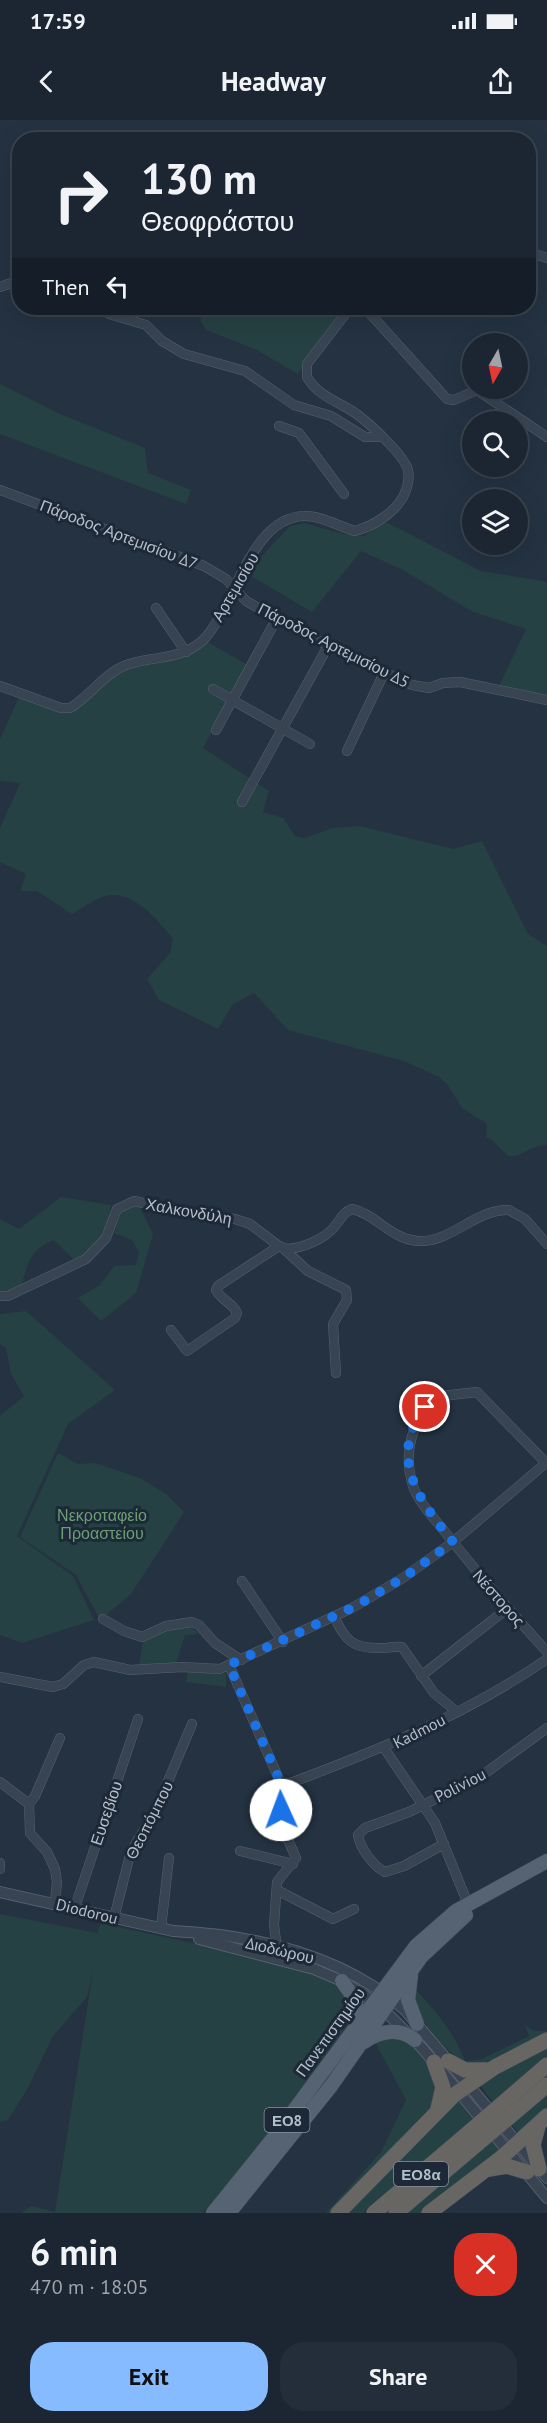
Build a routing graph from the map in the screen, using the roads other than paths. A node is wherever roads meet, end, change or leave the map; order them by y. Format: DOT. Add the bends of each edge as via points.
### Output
graph roads {
  1 [pos="111,315"];
  2 [pos="345,315"];
  3 [pos="371,315"];
  4 [pos="279,426"];
  5 [pos="380,437"];
  6 [pos="547,437"];
  7 [pos="0,490"];
  8 [pos="345,494"];
  9 [pos="233,587"];
  10 [pos="156,608"];
  11 [pos="277,618"];
  12 [pos="328,646"];
  13 [pos="186,652"];
  14 [pos="384,673"];
  15 [pos="0,686"];
  16 [pos="213,689"];
  17 [pos="233,700"];
  18 [pos="547,700"];
  19 [pos="282,728"];
  20 [pos="216,730"];
  21 [pos="310,744"];
  22 [pos="347,751"];
  23 [pos="242,802"];
  24 [pos="547,1244"];
  25 [pos="282,1248"];
  26 [pos="0,1296"];
  27 [pos="171,1330"];
  28 [pos="336,1373"];
  29 [pos="547,1463"];
  30 [pos="453,1542"];
  31 [pos="242,1581"];
  32 [pos="508,1608"];
  33 [pos="334,1616"];
  34 [pos="103,1619"];
  35 [pos="283,1642"];
  36 [pos="547,1652"];
  37 [pos="547,1659"];
  38 [pos="241,1660"];
  39 [pos="229,1665"];
  40 [pos="421,1676"];
  41 [pos="0,1677"];
  42 [pos="457,1712"];
  43 [pos="138,1719"];
  44 [pos="192,1724"];
  45 [pos="547,1728"];
  46 [pos="60,1738"];
  47 [pos="384,1748"];
  48 [pos="0,1782"];
  49 [pos="282,1786"];
  50 [pos="29,1804"];
  51 [pos="422,1804"];
  52 [pos="444,1844"];
  53 [pos="240,1851"];
  54 [pos="169,1858"];
  55 [pos="547,1861"];
  56 [pos="0,1863"];
  57 [pos="293,1864"];
  58 [pos="0,1869"];
  59 [pos="277,1890"];
  60 [pos="0,1892"];
  61 [pos="493,1893"];
  62 [pos="55,1902"];
  63 [pos="468,1904"];
  64 [pos="75,1907"];
  65 [pos="354,1909"];
  66 [pos="114,1918"];
  67 [pos="161,1928"];
  68 [pos="173,1931"];
  69 [pos="277,1952"];
  70 [pos="416,1964"];
  71 [pos="342,1981"];
  72 [pos="382,2000"];
  73 [pos="417,2024"];
  74 [pos="356,2025"];
  75 [pos="415,2040"];
  76 [pos="547,2040"];
  77 [pos="362,2044"];
  78 [pos="441,2062"];
  79 [pos="547,2065"];
  80 [pos="495,2067"];
  81 [pos="547,2085"];
  82 [pos="463,2088"];
  83 [pos="515,2102"];
  84 [pos="435,2114"];
  85 [pos="543,2120"];
  86 [pos="471,2139"];
  87 [pos="513,2147"];
  88 [pos="481,2173"];
  89 [pos="538,2173"];
  90 [pos="547,2198"];
  91 [pos="213,2213"];
  92 [pos="229,2213"];
  93 [pos="338,2213"];
  94 [pos="374,2213"];
  95 [pos="396,2213"];
  96 [pos="429,2213"];
  1 -- 5 [label="street" via="146,325 162,341 184,354 245,371 294,405 331,417 365,437"];
  2 -- 5 [label="street, Αρτεμισίου" via="307,364 307,377 324,397 360,416"];
  3 -- 6 [label="street" via="447,399 480,391"];
  4 -- 8 [label="street" via="299,434"];
  5 -- 9 [label="street, Αρτεμισίου" via="408,469 407,488 393,509 355,531 308,516 286,519 265,538"];
  7 -- 9 [label="street, Πάροδος Αρτεμισίου Δ7" via="181,556 216,573"];
  9 -- 11 [label="street, Πάροδος Αρτεμισίου Δ5" via="246,601"];
  9 -- 13 [label="street, Αρτεμισίου" via="206,638"];
  10 -- 13 [label="street"];
  11 -- 12 [label="street, Πάροδος Αρτεμισίου Δ5"];
  11 -- 17 [label="street"];
  12 -- 14 [label="street, Πάροδος Αρτεμισίου Δ5"];
  12 -- 19 [label="street"];
  13 -- 15 [label="street, Αρτεμισίου" via="117,669 68,709"];
  14 -- 18 [label="street, Πάροδος Αρτεμισίου Δ5" via="422,688 460,682"];
  14 -- 22 [label="street"];
  16 -- 17 [label="street"];
  17 -- 19 [label="street"];
  17 -- 20 [label="street"];
  19 -- 21 [label="street"];
  19 -- 23 [label="street"];
  24 -- 25 [label="street" via="525,1219 509,1210 484,1216 440,1239 425,1241 394,1234 352,1209 319,1239 300,1247"];
  25 -- 26 [label="street, Χαλκονδύλη" via="243,1221 128,1202 117,1209 106,1238 86,1259 8,1296"];
  25 -- 27 [label="street" via="218,1286 218,1295 235,1309 235,1318 187,1351"];
  25 -- 28 [label="street, Χαλκονδύλη" via="308,1271 346,1290 347,1300 333,1324"];
  29 -- 30 [label="street"];
  29 -- 30 [label="street, Νέστορος" via="480,1393 433,1397 418,1417 408,1448 412,1484"];
  30 -- 32 [label="street, Νέστορος"];
  30 -- 33 [label="street" via="380,1593"];
  31 -- 35 [label="street"];
  32 -- 36 [label="street, Νέστορος"];
  32 -- 40 [label="street"];
  33 -- 35 [label="street"];
  33 -- 40 [label="street" via="351,1643 374,1648 402,1647"];
  34 -- 38 [label="street" via="142,1636 166,1626 192,1622 218,1646"];
  35 -- 38 [label="street"];
  37 -- 42 [label="street, Kadmou" via="516,1681"];
  38 -- 39 [label="street"];
  39 -- 41 [label="street" via="216,1670 182,1667 137,1671 92,1662 53,1687"];
  39 -- 49 [label="street"];
  40 -- 42 [label="street"];
  42 -- 47 [label="street, Kadmou"];
  43 -- 64 [label="street, Ευσεβίου"];
  44 -- 66 [label="street, Θεοπόμπου" via="156,1810 131,1851"];
  45 -- 51 [label="street, Poliviou" via="480,1778"];
  46 -- 50 [label="street"];
  47 -- 49 [label="street, Kadmou"];
  47 -- 51 [label="street"];
  48 -- 50 [label="street"];
  49 -- 57 [label="street" via="282,1826 296,1855"];
  50 -- 62 [label="street" via="31,1834 47,1852 55,1869"];
  51 -- 52 [label="street"];
  51 -- 52 [label="street, Poliviou" via="359,1831 359,1843 385,1872"];
  52 -- 63 [label="street"];
  53 -- 57 [label="street"];
  54 -- 67 [label="street"];
  55 -- 61 [label="main road, Πανεπιστημίου / ΕΟ8"];
  56 -- 58 [label="street"];
  57 -- 59 [label="street" via="280,1875"];
  59 -- 65 [label="street" via="333,1920"];
  59 -- 69 [label="street"];
  60 -- 62 [label="street, Diodorou"];
  61 -- 63 [label="main road, Πανεπιστημίου / ΕΟ8"];
  61 -- 70 [label="main road, Πανεπιστημίου / ΕΟ8" via="443,1934"];
  62 -- 64 [label="street, Diodorou"];
  63 -- 72 [label="main road, Πανεπιστημίου / ΕΟ8" via="426,1935"];
  64 -- 66 [label="street, Diodorou"];
  66 -- 67 [label="street, Diodorou"];
  67 -- 68 [label="street, Diodorou"];
  68 -- 69 [label="street, Διοδώρου"];
  69 -- 71 [label="street"];
  69 -- 72 [label="street, Διοδώρου" via="319,1958"];
  70 -- 72 [label="main road, Πανεπιστημίου / ΕΟ8"];
  70 -- 73 [label="main road" via="408,1994"];
  71 -- 72 [label="street"];
  71 -- 74 [label="main road" via="357,2003"];
  72 -- 73 [label="street"];
  72 -- 74 [label="main road, Πανεπιστημίου / ΕΟ8"];
  72 -- 75 [label="street"];
  72 -- 77 [label="main road, Πανεπιστημίου / ΕΟ8"];
  73 -- 78 [label="street"];
  74 -- 91 [label="main road, Πανεπιστημίου / ΕΟ8"];
  75 -- 77 [label="main road" via="391,2031"];
  75 -- 78 [label="street"];
  76 -- 80 [label="highway"];
  77 -- 92 [label="main road, Πανεπιστημίου / ΕΟ8"];
  78 -- 80 [label="highway" via="470,2071"];
  78 -- 82 [label="street"];
  78 -- 84 [label="highway" via="443,2087"];
  79 -- 83 [label="highway, ΕΟ8α"];
  80 -- 82 [label="highway"];
  81 -- 83 [label="highway, ΕΟ8α"];
  82 -- 84 [label="highway"];
  82 -- 87 [label="street"];
  83 -- 86 [label="highway, ΕΟ8α, bridge"];
  84 -- 93 [label="highway"];
  85 -- 87 [label="highway"];
  85 -- 89 [label="highway" via="533,2145"];
  86 -- 94 [label="highway, ΕΟ8α"];
  86 -- 95 [label="highway, ΕΟ8α"];
  87 -- 88 [label="highway"];
  87 -- 89 [label="street"];
  88 -- 89 [label="highway" via="502,2166"];
  88 -- 96 [label="highway"];
  89 -- 90 [label="street"];
}
